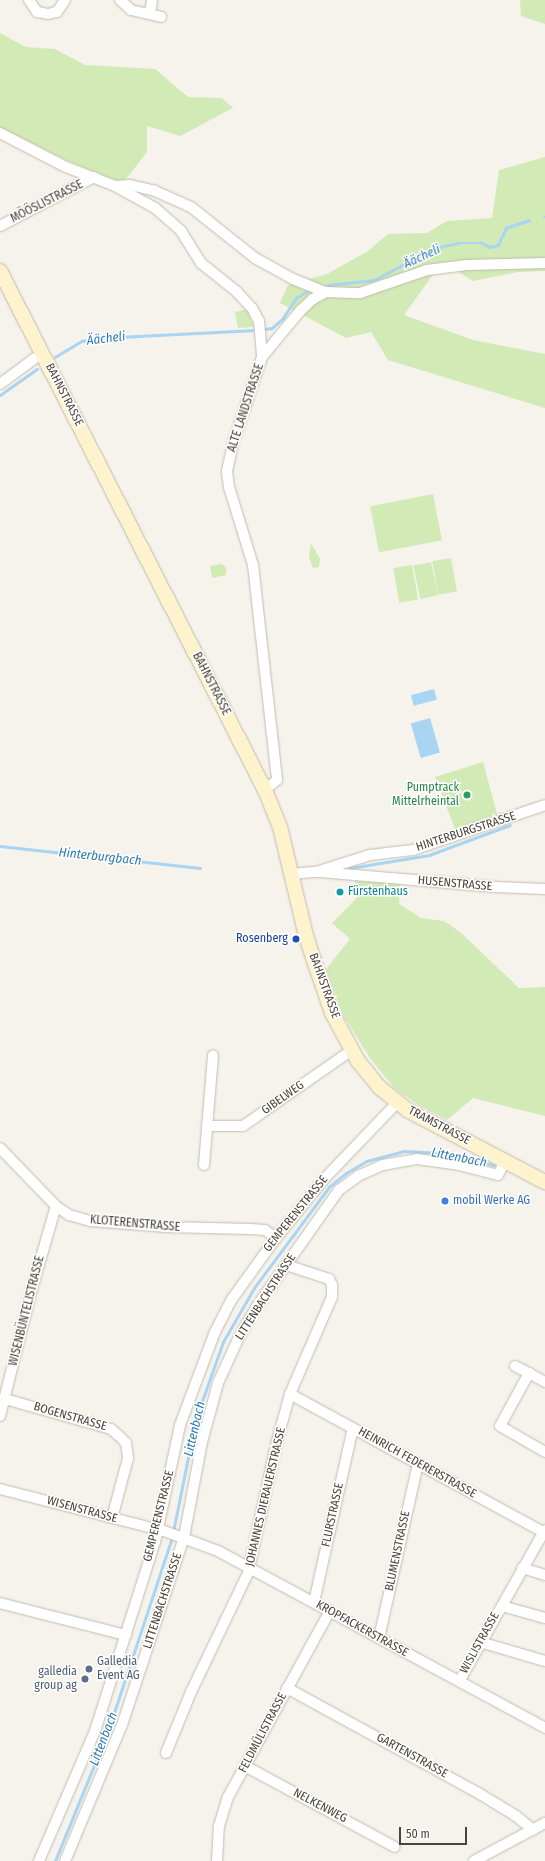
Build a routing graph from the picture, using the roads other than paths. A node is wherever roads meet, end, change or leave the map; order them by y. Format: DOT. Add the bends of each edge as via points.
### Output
graph roads {
  1 [pos="28,0"];
  2 [pos="65,0"];
  3 [pos="120,0"];
  4 [pos="152,0"];
  5 [pos="147,13"];
  6 [pos="161,17"];
  7 [pos="0,133"];
  8 [pos="94,177"];
  9 [pos="115,186"];
  10 [pos="0,226"];
  11 [pos="545,263"];
  12 [pos="0,271"];
  13 [pos="326,292"];
  14 [pos="42,354"];
  15 [pos="262,357"];
  16 [pos="0,384"];
  17 [pos="265,790"];
  18 [pos="545,806"];
  19 [pos="316,872"];
  20 [pos="291,874"];
  21 [pos="545,889"];
  22 [pos="352,1050"];
  23 [pos="213,1055"];
  24 [pos="397,1103"];
  25 [pos="207,1126"];
  26 [pos="0,1148"];
  27 [pos="504,1161"];
  28 [pos="204,1165"];
  29 [pos="545,1182"];
  30 [pos="56,1206"];
  31 [pos="274,1236"];
  32 [pos="286,1265"];
  33 [pos="515,1366"];
  34 [pos="529,1373"];
  35 [pos="545,1382"];
  36 [pos="290,1394"];
  37 [pos="5,1399"];
  38 [pos="0,1416"];
  39 [pos="353,1428"];
  40 [pos="545,1452"];
  41 [pos="418,1464"];
  42 [pos="0,1488"];
  43 [pos="112,1518"];
  44 [pos="161,1530"];
  45 [pos="544,1531"];
  46 [pos="181,1536"];
  47 [pos="250,1567"];
  48 [pos="522,1568"];
  49 [pos="545,1575"];
  50 [pos="314,1602"];
  51 [pos="0,1603"];
  52 [pos="502,1606"];
  53 [pos="330,1611"];
  54 [pos="545,1618"];
  55 [pos="126,1635"];
  56 [pos="379,1638"];
  57 [pos="480,1642"];
  58 [pos="545,1662"];
  59 [pos="460,1680"];
  60 [pos="287,1688"];
  61 [pos="545,1728"];
  62 [pos="166,1753"];
  63 [pos="245,1766"];
  64 [pos="545,1823"];
  65 [pos="533,1830"];
  66 [pos="395,1847"];
  67 [pos="39,1861"];
  68 [pos="65,1861"];
  69 [pos="217,1861"];
  70 [pos="474,1861"];
  1 -- 2 [label="street" via="37,12 48,14 57,12"];
  3 -- 5 [label="street" via="131,10"];
  4 -- 5 [label="street"];
  5 -- 6 [label="street"];
  7 -- 8 [label="street, ALTE LANDSTRASSE" via="66,167"];
  8 -- 9 [label="street, ALTE LANDSTRASSE"];
  8 -- 10 [label="street, MÖÖSLISTRASSE"];
  9 -- 13 [label="street" via="130,185 191,206 255,258 294,279"];
  9 -- 15 [label="street, ALTE LANDSTRASSE" via="170,219 182,231 201,263 236,291 252,308 259,321"];
  11 -- 13 [label="street" via="459,266 428,270 360,292"];
  12 -- 14 [label="main road, BAHNSTRASSE"];
  13 -- 15 [label="street" via="313,299 300,311"];
  14 -- 16 [label="street"];
  14 -- 17 [label="main road, BAHNSTRASSE"];
  15 -- 17 [label="street, ALTE LANDSTRASSE" via="233,443 227,471 229,487 253,565 277,780"];
  17 -- 20 [label="main road, BAHNSTRASSE" via="280,827"];
  18 -- 19 [label="street, HINTERBURGSTRASSE" via="412,850 370,855"];
  19 -- 20 [label="street, HINTERBURGSTRASSE"];
  19 -- 21 [label="street, HUSENSTRASSE" via="495,888"];
  20 -- 22 [label="main road, BAHNSTRASSE" via="332,1013"];
  22 -- 24 [label="main road, BAHNSTRASSE" via="379,1088"];
  22 -- 25 [label="street, GIBELWEG" via="243,1126"];
  23 -- 25 [label="street"];
  24 -- 27 [label="main road, TRAMSTRASSE"];
  24 -- 31 [label="street, GEMPERENSTRASSE"];
  25 -- 28 [label="street"];
  26 -- 30 [label="street, KLOTERENSTRASSE"];
  27 -- 29 [label="main road, TRAMSTRASSE"];
  27 -- 32 [label="street, LITTENBACHSTRASSE" via="498,1175 459,1165 417,1159 383,1165 358,1176 339,1190"];
  30 -- 31 [label="street, KLOTERENSTRASSE" via="69,1215 90,1221 195,1229 251,1228 265,1230"];
  30 -- 37 [label="street, WISENBÜNTELISTRASSE" via="32,1288"];
  31 -- 44 [label="street, GEMPERENSTRASSE" via="232,1299 201,1366 180,1424"];
  32 -- 36 [label="street, JOHANNES DIERAUERSTRASSE" via="322,1275 329,1279 333,1291"];
  32 -- 46 [label="street, LITTENBACHSTRASSE" via="247,1322 218,1383"];
  33 -- 34 [label="street"];
  34 -- 35 [label="street"];
  34 -- 40 [label="street" via="497,1425"];
  36 -- 39 [label="street, HEINRICH FEDERERSTRASSE"];
  36 -- 47 [label="street, JOHANNES DIERAUERSTRASSE" via="277,1441"];
  37 -- 38 [label="street, WISENBÜNTELISTRASSE"];
  37 -- 43 [label="street, BOGENSTRASSE" via="112,1429 126,1443 128,1458"];
  39 -- 41 [label="street, HEINRICH FEDERERSTRASSE"];
  39 -- 50 [label="street, FLURSTRASSE"];
  41 -- 45 [label="street, HEINRICH FEDERERSTRASSE"];
  41 -- 56 [label="street, BLUMENSTRASSE"];
  42 -- 43 [label="street, WISENSTRASSE"];
  43 -- 44 [label="street, WISENSTRASSE"];
  44 -- 46 [label="street, WISENSTRASSE"];
  44 -- 55 [label="street, GEMPERENSTRASSE"];
  45 -- 48 [label="street, WISLISTRASSE"];
  46 -- 47 [label="street, KROPFACKERSTRASSE"];
  46 -- 68 [label="street, LITTENBACHSTRASSE" via="122,1724"];
  47 -- 50 [label="street, KROPFACKERSTRASSE"];
  47 -- 62 [label="street, JOHANNES DIERAUERSTRASSE" via="191,1692"];
  48 -- 49 [label="street"];
  48 -- 52 [label="street, WISLISTRASSE"];
  50 -- 53 [label="street, KROPFACKERSTRASSE"];
  51 -- 55 [label="street"];
  52 -- 54 [label="street, WISLISTRASSE"];
  52 -- 57 [label="street, WISLISTRASSE"];
  53 -- 56 [label="street, KROPFACKERSTRASSE"];
  53 -- 60 [label="street, FELDMÜLISTRASSE"];
  55 -- 67 [label="street, GEMPERENSTRASSE" via="95,1731"];
  56 -- 59 [label="street, KROPFACKERSTRASSE"];
  57 -- 58 [label="street"];
  57 -- 59 [label="street, WISLISTRASSE"];
  59 -- 61 [label="street, KROPFACKERSTRASSE"];
  60 -- 63 [label="street, FELDMÜLISTRASSE"];
  60 -- 65 [label="street, GARTENSTRASSE" via="480,1794 516,1816"];
  63 -- 66 [label="street, NELKENWEG"];
  63 -- 69 [label="street, FELDMÜLISTRASSE" via="228,1797 219,1826"];
  64 -- 65 [label="street"];
  65 -- 70 [label="street"];
}
